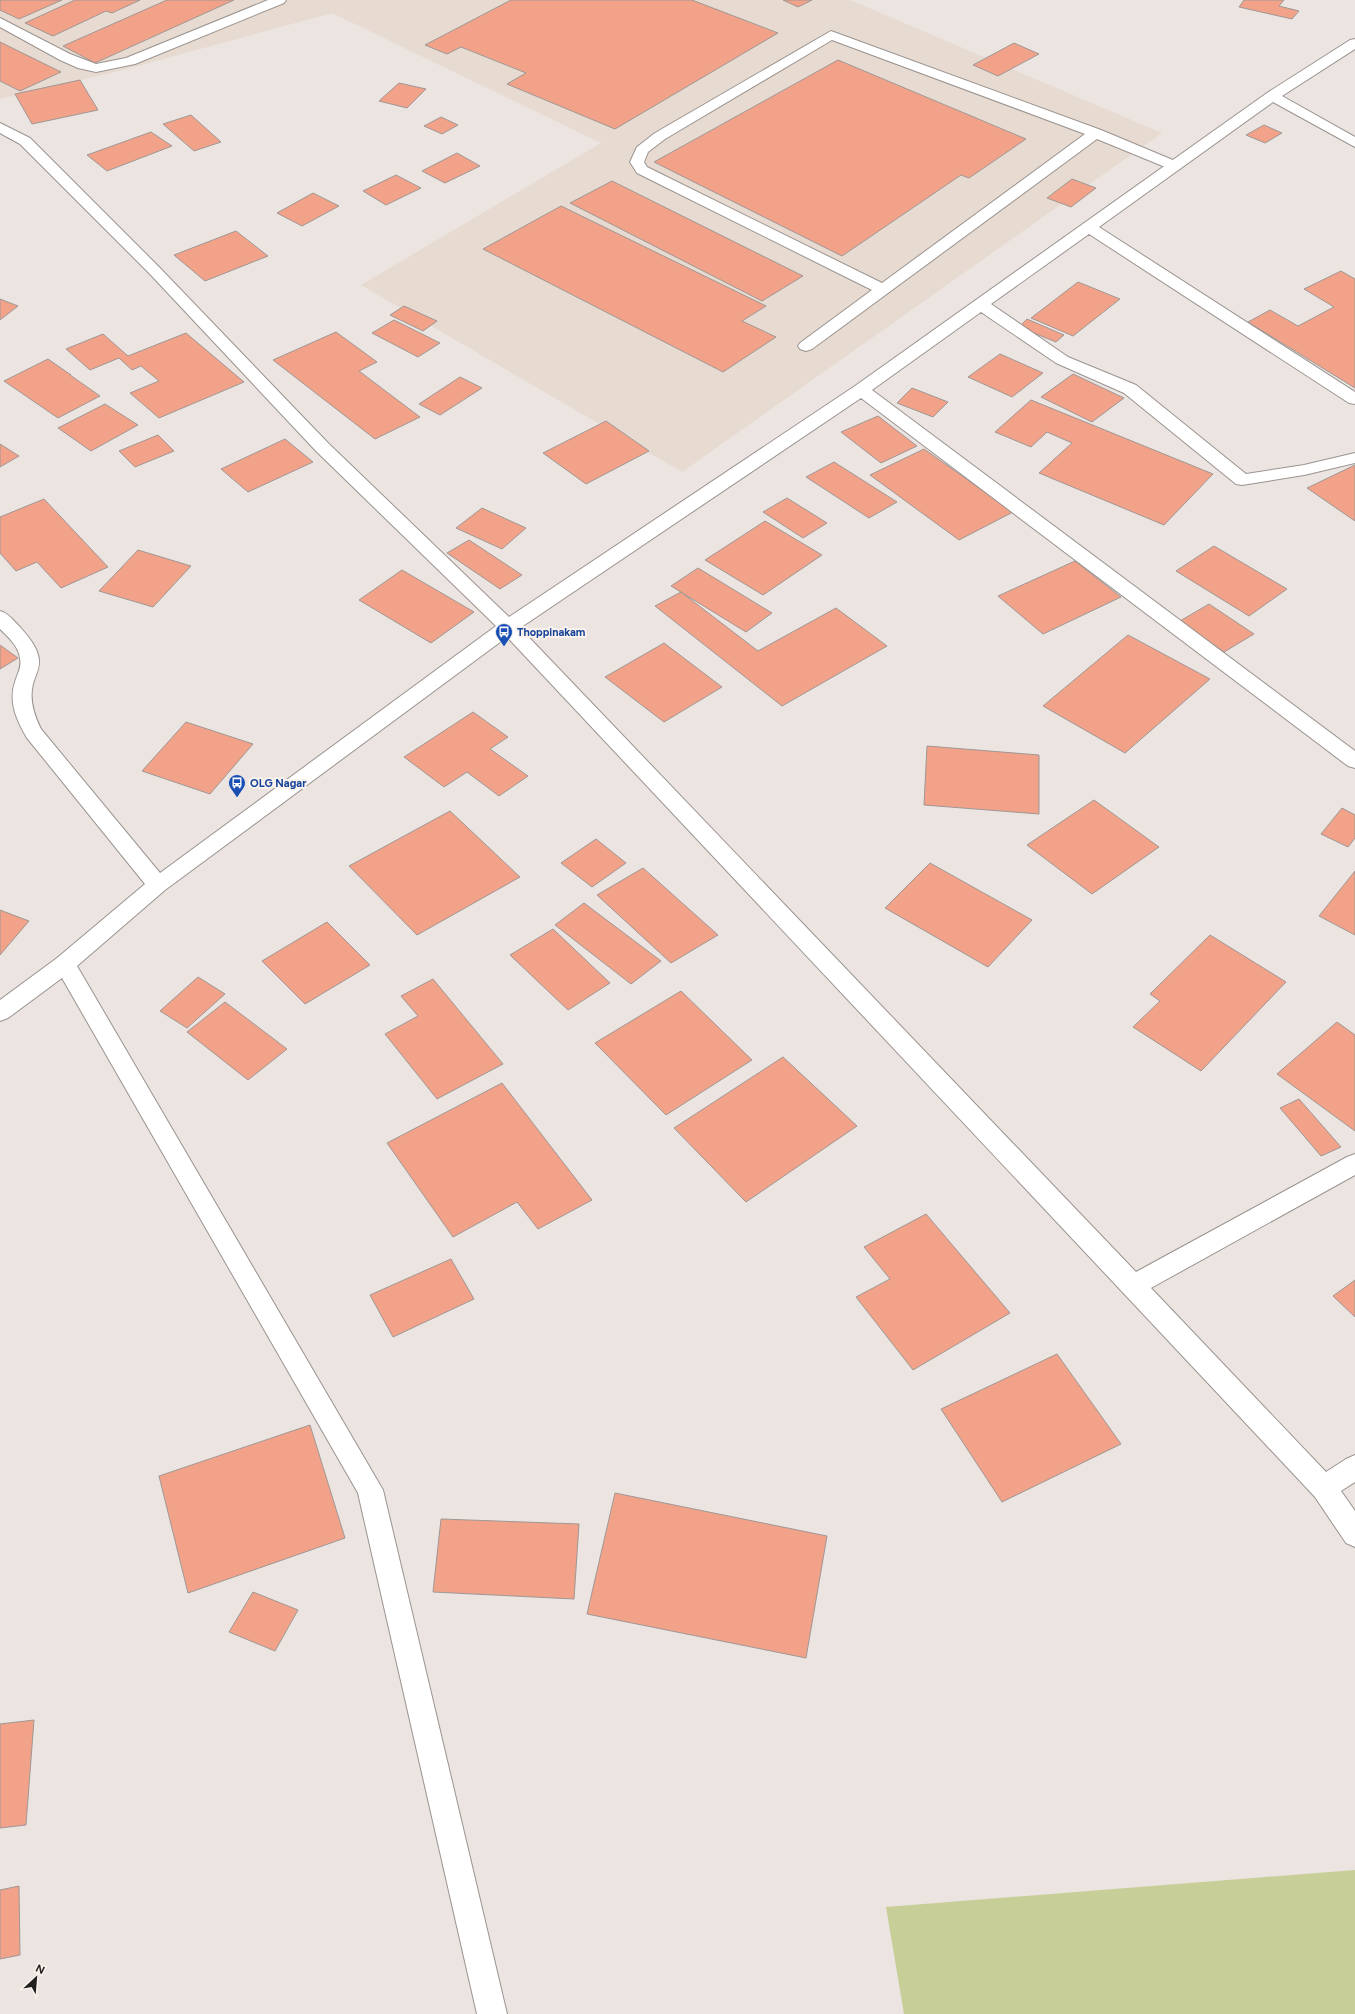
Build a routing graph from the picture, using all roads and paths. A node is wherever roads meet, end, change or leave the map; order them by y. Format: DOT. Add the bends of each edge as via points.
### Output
graph roads {
  1 [pos="279,0"];
  2 [pos="0,22"];
  3 [pos="1355,43"];
  4 [pos="1272,96"];
  5 [pos="0,127"];
  6 [pos="1096,133"];
  7 [pos="1355,143"];
  8 [pos="1175,166"];
  9 [pos="1090,228"];
  10 [pos="882,289"];
  11 [pos="981,305"];
  12 [pos="806,346"];
  13 [pos="861,390"];
  14 [pos="1355,399"];
  15 [pos="1355,458"];
  16 [pos="0,617"];
  17 [pos="508,627"];
  18 [pos="1355,761"];
  19 [pos="158,885"];
  20 [pos="65,964"];
  21 [pos="0,1012"];
  22 [pos="1355,1164"];
  23 [pos="1133,1286"];
  24 [pos="1355,1467"];
  25 [pos="1324,1488"];
  26 [pos="1355,1534"];
  27 [pos="492,2014"];
  1 -- 2 [label="street" via="130,61 96,68 65,57"];
  3 -- 4 [label="street"];
  4 -- 7 [label="street"];
  4 -- 8 [label="street"];
  5 -- 17 [label="street" via="25,141 154,270 322,447"];
  6 -- 8 [label="street"];
  6 -- 10 [label="street"];
  6 -- 10 [label="street" via="831,35 688,119 642,150 637,162 642,170"];
  8 -- 9 [label="street"];
  9 -- 11 [label="street"];
  9 -- 14 [label="street"];
  10 -- 12 [label="street"];
  11 -- 13 [label="street"];
  11 -- 15 [label="street" via="1062,360 1130,389 1242,480 1304,470"];
  13 -- 17 [label="street"];
  13 -- 18 [label="street"];
  16 -- 19 [label="street" via="24,645 30,659 23,686 22,703 34,733"];
  17 -- 19 [label="street"];
  17 -- 23 [label="street"];
  19 -- 20 [label="street"];
  20 -- 21 [label="street"];
  20 -- 27 [label="street" via="370,1490"];
  22 -- 23 [label="street"];
  23 -- 25 [label="street"];
  24 -- 25 [label="street"];
  25 -- 26 [label="street"];
}
